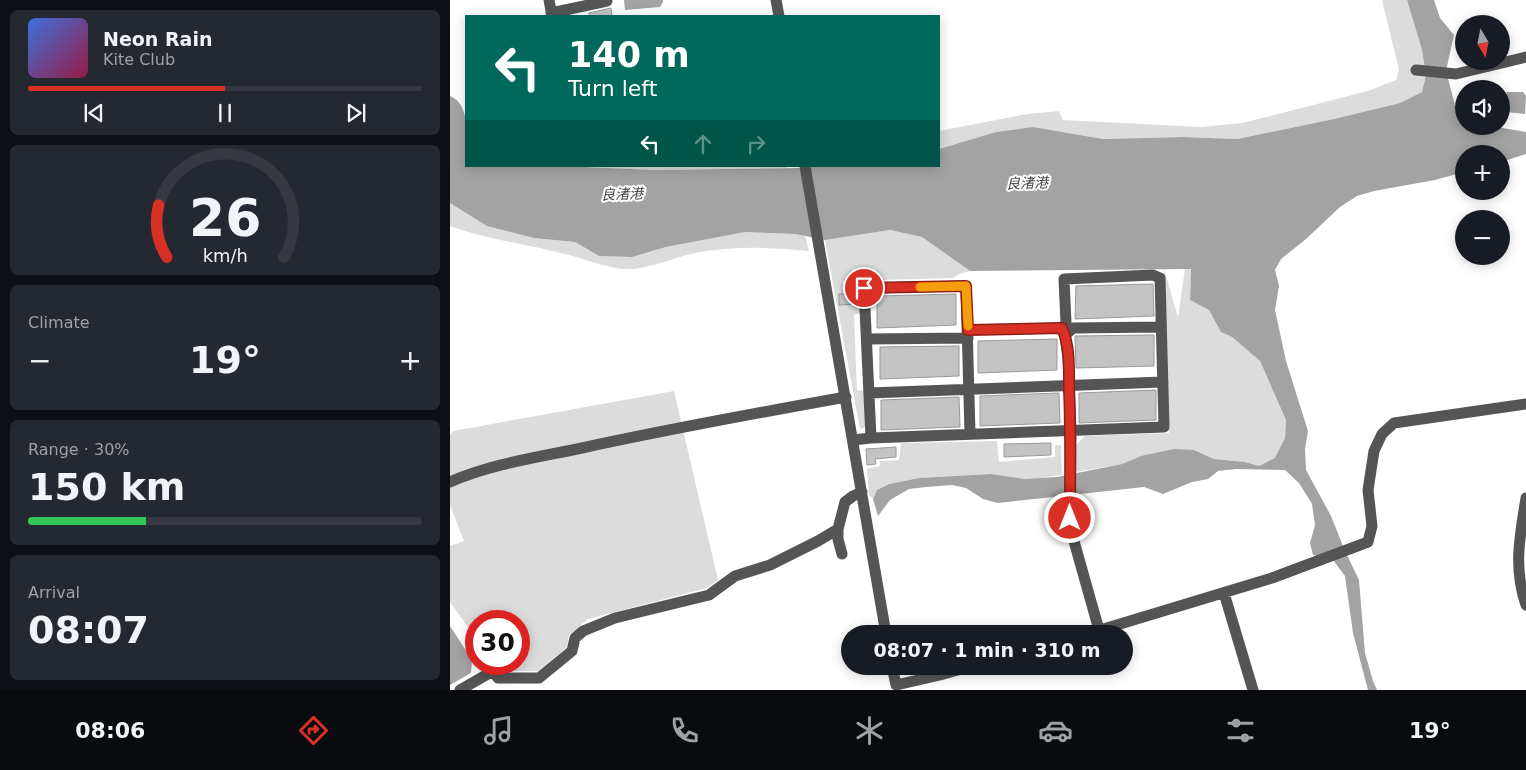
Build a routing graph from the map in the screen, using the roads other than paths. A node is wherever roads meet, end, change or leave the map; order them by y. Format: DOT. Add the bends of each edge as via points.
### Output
graph roads {
  1 [pos="549,0"];
  2 [pos="776,0"];
  3 [pos="607,1"];
  4 [pos="551,15"];
  5 [pos="779,15"];
  6 [pos="1526,57"];
  7 [pos="1416,70"];
  8 [pos="805,167"];
  9 [pos="1161,327"];
  10 [pos="1064,331"];
  11 [pos="968,334"];
  12 [pos="867,339"];
  13 [pos="1163,382"];
  14 [pos="1069,385"];
  15 [pos="969,389"];
  16 [pos="869,393"];
  17 [pos="846,397"];
  18 [pos="1526,404"];
  19 [pos="1071,430"];
  20 [pos="970,434"];
  21 [pos="871,438"];
  22 [pos="853,440"];
  23 [pos="450,482"];
  24 [pos="862,492"];
  25 [pos="1526,498"];
  26 [pos="838,529"];
  27 [pos="842,554"];
  28 [pos="1224,593"];
  29 [pos="1526,605"];
  30 [pos="884,625"];
  31 [pos="1098,625"];
  32 [pos="1116,625"];
  33 [pos="940,675"];
  34 [pos="896,687"];
  35 [pos="460,690"];
  36 [pos="1253,690"];
  1 -- 4 [label="street"];
  2 -- 5 [label="street"];
  3 -- 4 [label="street"];
  6 -- 7 [label="street" via="1462,73"];
  8 -- 17 [label="street"];
  9 -- 10 [label="street" via="1073,328"];
  9 -- 10 [label="street" via="1160,278 1153,275 1064,279"];
  9 -- 13 [label="street"];
  10 -- 11 [label="street"];
  10 -- 14 [label="street"];
  11 -- 12 [label="street"];
  11 -- 12 [label="street" via="966,286 864,288"];
  11 -- 15 [label="street"];
  12 -- 16 [label="street"];
  13 -- 14 [label="street"];
  13 -- 19 [label="street" via="1164,427"];
  14 -- 15 [label="street"];
  14 -- 19 [label="street"];
  15 -- 16 [label="street"];
  15 -- 20 [label="street"];
  16 -- 21 [label="street"];
  17 -- 22 [label="street"];
  17 -- 23 [label="street" via="678,427 526,460"];
  18 -- 28 [label="street" via="1394,423 1382,434 1374,451 1368,490 1372,526 1368,542"];
  19 -- 20 [label="street"];
  19 -- 31 [label="street" via="1072,534"];
  20 -- 21 [label="street"];
  21 -- 22 [label="street"];
  22 -- 24 [label="street"];
  24 -- 26 [label="street" via="845,502"];
  24 -- 30 [label="street"];
  25 -- 29 [label="street" via="1517,557 1520,589"];
  26 -- 27 [label="street"];
  26 -- 35 [label="street" via="770,564 735,576 709,595 616,618 583,631 575,638 572,651 538,678 498,678 493,671"];
  28 -- 32 [label="street"];
  28 -- 36 [label="street"];
  33 -- 34 [label="street"];
}
